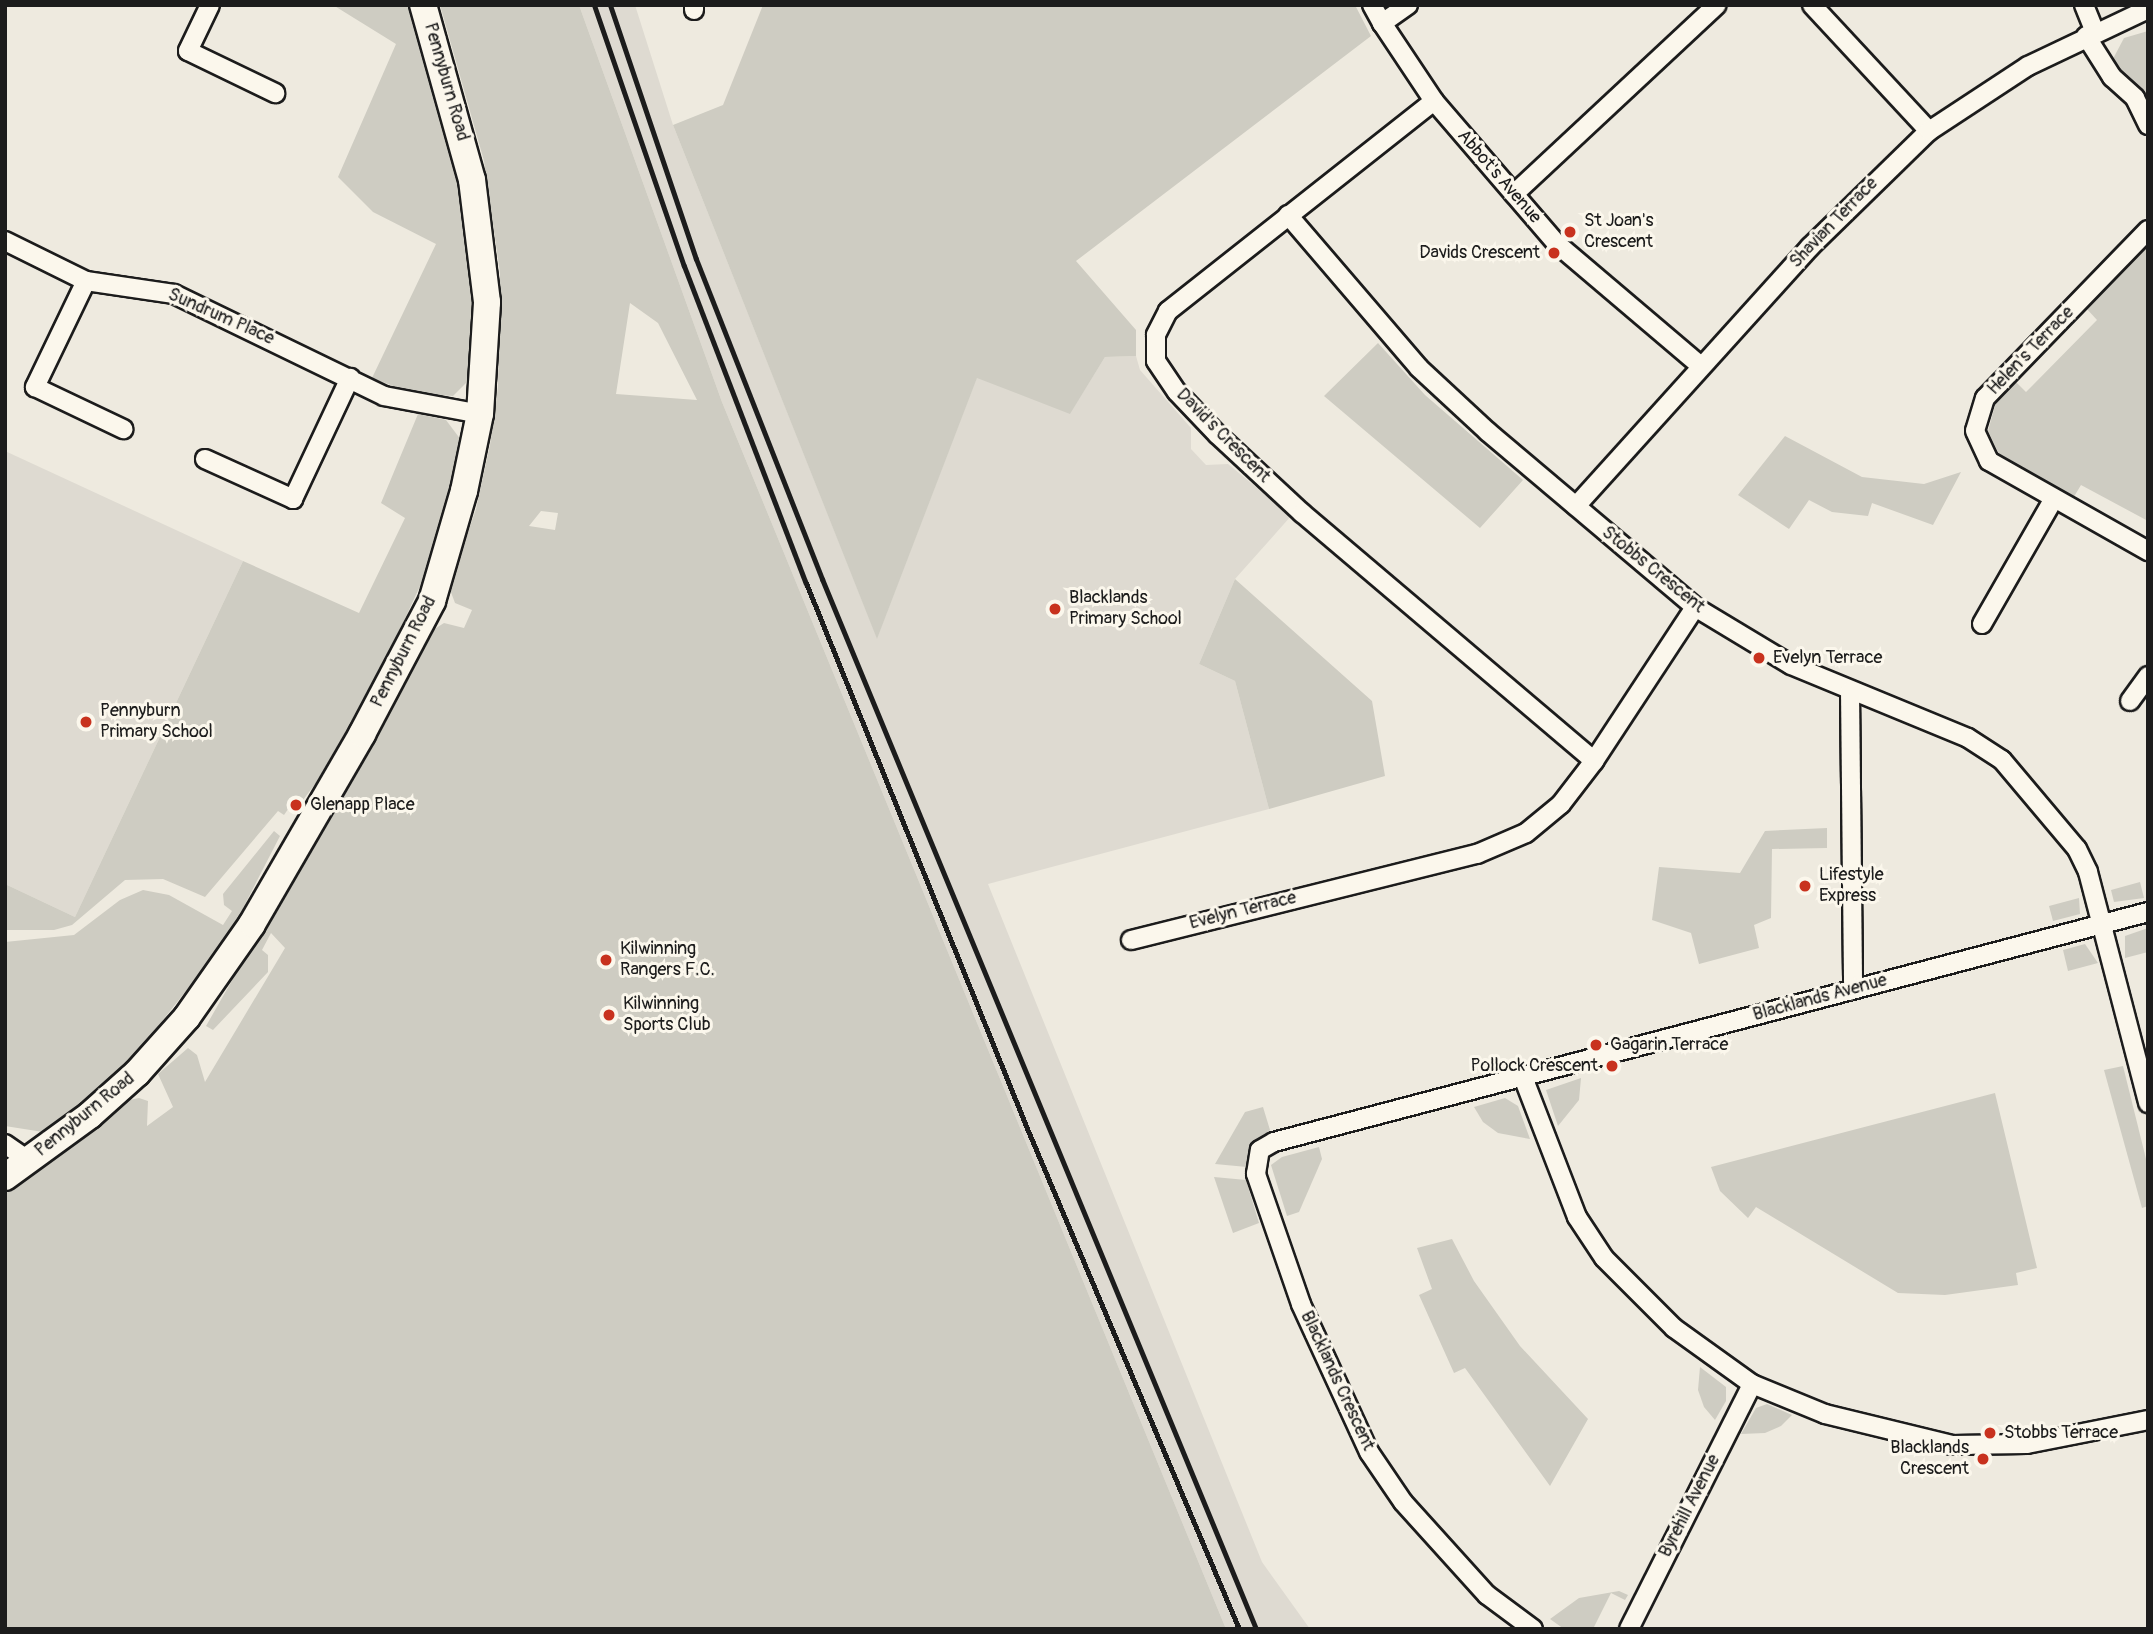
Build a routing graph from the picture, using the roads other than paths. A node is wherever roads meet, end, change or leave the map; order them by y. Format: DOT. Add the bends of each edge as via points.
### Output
graph roads {
  1 [pos="210,5"];
  2 [pos="423,5"];
  3 [pos="1372,5"];
  4 [pos="1408,5"];
  5 [pos="1717,5"];
  6 [pos="1812,5"];
  7 [pos="2084,5"];
  8 [pos="2148,9"];
  9 [pos="1382,23"];
  10 [pos="2090,34"];
  11 [pos="275,93"];
  12 [pos="1434,101"];
  13 [pos="2148,125"];
  14 [pos="1928,131"];
  15 [pos="1514,194"];
  16 [pos="1288,215"];
  17 [pos="2148,230"];
  18 [pos="5,241"];
  19 [pos="86,281"];
  20 [pos="1701,366"];
  21 [pos="350,378"];
  22 [pos="480,414"];
  23 [pos="123,429"];
  24 [pos="205,459"];
  25 [pos="2053,500"];
  26 [pos="1576,506"];
  27 [pos="2148,551"];
  28 [pos="1695,607"];
  29 [pos="1982,624"];
  30 [pos="2148,676"];
  31 [pos="1850,691"];
  32 [pos="2130,701"];
  33 [pos="1594,761"];
  34 [pos="2148,912"];
  35 [pos="2102,924"];
  36 [pos="1131,940"];
  37 [pos="1853,989"];
  38 [pos="1523,1077"];
  39 [pos="2148,1103"];
  40 [pos="5,1144"];
  41 [pos="1256,1159"];
  42 [pos="29,1161"];
  43 [pos="5,1177"];
  44 [pos="1752,1384"];
  45 [pos="2148,1420"];
  46 [pos="1533,1629"];
  47 [pos="1629,1629"];
  1 -- 11 [label="street" via="188,51"];
  2 -- 22 [label="street, Pennyburn Road" via="460,126 482,233 487,302"];
  3 -- 9 [label="street, Abbot's Avenue"];
  4 -- 9 [label="street"];
  5 -- 15 [label="street"];
  6 -- 14 [label="street"];
  7 -- 10 [label="street"];
  8 -- 10 [label="street, Shavian Terrace"];
  9 -- 12 [label="street, Abbot's Avenue"];
  10 -- 13 [label="street" via="2112,77 2135,98"];
  10 -- 14 [label="street, Shavian Terrace" via="2028,66"];
  12 -- 15 [label="street, Abbot's Avenue"];
  12 -- 16 [label="street, David's Crescent"];
  14 -- 20 [label="street, Shavian Terrace" via="1868,185"];
  15 -- 20 [label="street, Abbot's Avenue" via="1557,244"];
  16 -- 26 [label="street, Stobbs Crescent" via="1419,368"];
  16 -- 33 [label="street, David's Crescent" via="1168,311 1156,338 1161,372 1217,435 1320,529"];
  17 -- 25 [label="street, Helen's Terrace" via="1980,407 1975,431 1989,461"];
  18 -- 19 [label="street, Sundrum Place"];
  19 -- 21 [label="street, Sundrum Place" via="174,294"];
  19 -- 23 [label="street" via="36,387"];
  20 -- 26 [label="street, Shavian Terrace"];
  21 -- 22 [label="street, Sundrum Place" via="409,404"];
  21 -- 24 [label="street" via="293,499"];
  22 -- 42 [label="street, Pennyburn Road" via="464,491 432,601 362,734 252,924 187,1017 138,1073"];
  25 -- 27 [label="street, Helen's Terrace"];
  25 -- 29 [label="street"];
  26 -- 28 [label="street, Stobbs Crescent"];
  28 -- 31 [label="street, Stobbs Crescent" via="1791,665"];
  28 -- 33 [label="street, Evelyn Terrace"];
  30 -- 32 [label="street"];
  31 -- 35 [label="street, Stobbs Crescent" via="1968,738 2002,760 2077,849"];
  31 -- 37 [label="street"];
  33 -- 36 [label="street, Evelyn Terrace" via="1544,820 1477,854"];
  34 -- 35 [label="street, Blacklands Avenue"];
  35 -- 37 [label="street, Blacklands Avenue"];
  35 -- 39 [label="street"];
  37 -- 38 [label="street, Blacklands Avenue"];
  38 -- 41 [label="street, Blacklands Avenue" via="1274,1142 1260,1150"];
  38 -- 44 [label="street" via="1577,1217 1604,1258 1674,1328"];
  40 -- 42 [label="street"];
  41 -- 46 [label="street, Blacklands Crescent" via="1256,1174 1301,1304 1369,1451 1403,1502 1487,1595"];
  42 -- 43 [label="street, Pennyburn Road"];
  44 -- 45 [label="street" via="1825,1414 1952,1446 2027,1444"];
  44 -- 47 [label="street, Byrehill Avenue"];
}
